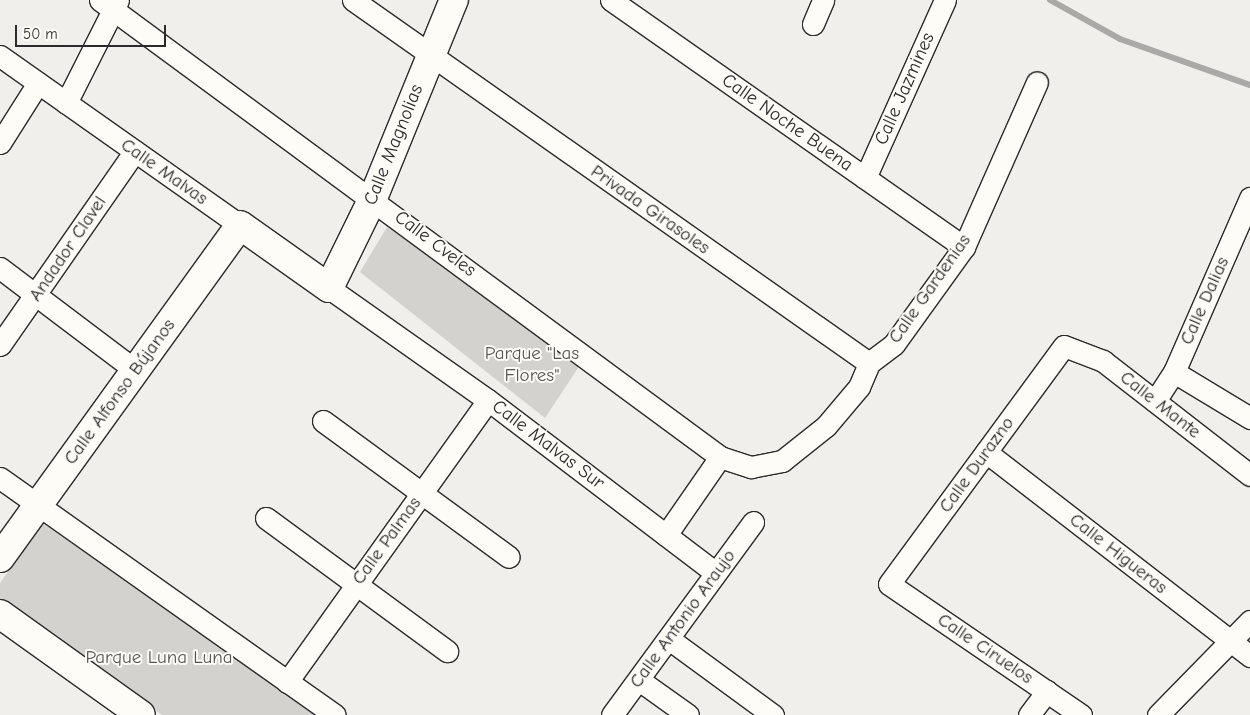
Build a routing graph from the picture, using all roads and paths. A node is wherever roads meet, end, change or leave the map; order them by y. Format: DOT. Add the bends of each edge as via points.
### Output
graph roads {
  1 [pos="353,0"];
  2 [pos="454,0"];
  3 [pos="611,0"];
  4 [pos="823,0"];
  5 [pos="945,0"];
  6 [pos="111,4"];
  7 [pos="813,24"];
  8 [pos="0,56"];
  9 [pos="430,57"];
  10 [pos="1038,82"];
  11 [pos="38,83"];
  12 [pos="66,103"];
  13 [pos="0,143"];
  14 [pos="135,151"];
  15 [pos="865,178"];
  16 [pos="373,198"];
  17 [pos="1250,198"];
  18 [pos="240,225"];
  19 [pos="964,247"];
  20 [pos="0,268"];
  21 [pos="329,288"];
  22 [pos="36,296"];
  23 [pos="0,345"];
  24 [pos="1064,346"];
  25 [pos="869,364"];
  26 [pos="135,370"];
  27 [pos="1174,372"];
  28 [pos="488,400"];
  29 [pos="1155,401"];
  30 [pos="1250,418"];
  31 [pos="323,421"];
  32 [pos="986,452"];
  33 [pos="720,456"];
  34 [pos="1250,475"];
  35 [pos="0,478"];
  36 [pos="423,491"];
  37 [pos="38,505"];
  38 [pos="266,518"];
  39 [pos="753,522"];
  40 [pos="666,535"];
  41 [pos="509,557"];
  42 [pos="0,558"];
  43 [pos="715,572"];
  44 [pos="889,584"];
  45 [pos="356,585"];
  46 [pos="0,614"];
  47 [pos="1250,621"];
  48 [pos="669,639"];
  49 [pos="1231,641"];
  50 [pos="447,651"];
  51 [pos="1250,656"];
  52 [pos="638,680"];
  53 [pos="287,682"];
  54 [pos="1046,691"];
  55 [pos="141,715"];
  56 [pos="335,715"];
  57 [pos="612,715"];
  58 [pos="688,715"];
  59 [pos="773,715"];
  60 [pos="1029,715"];
  61 [pos="1081,715"];
  62 [pos="1158,715"];
  1 -- 9 [label="street, Privada Girasoles"];
  2 -- 9 [label="street, Calle Magnolias"];
  3 -- 15 [label="street, Calle Noche Buena"];
  4 -- 7 [label="street"];
  5 -- 15 [label="street, Calle Jazmines"];
  6 -- 12 [label="street"];
  6 -- 16 [label="street, Calle Cveles"];
  8 -- 11 [label="street, Calle Malvas"];
  9 -- 16 [label="street, Calle Magnolias"];
  9 -- 25 [label="street, Privada Girasoles"];
  10 -- 19 [label="street, Calle Gardenias"];
  11 -- 12 [label="street, Calle Malvas"];
  11 -- 13 [label="street"];
  12 -- 14 [label="street, Calle Malvas"];
  14 -- 18 [label="street, Calle Malvas"];
  14 -- 22 [label="street, Andador Clavel"];
  15 -- 19 [label="street, Calle Noche Buena"];
  16 -- 21 [label="street, Calle Magnolias"];
  16 -- 33 [label="street, Calle Cveles"];
  17 -- 27 [label="street, Calle Dalias"];
  18 -- 21 [label="street, Calle Malvas"];
  18 -- 26 [label="street, Calle Alfonso Bújanos"];
  19 -- 25 [label="street, Calle Gardenias" via="894,344"];
  20 -- 22 [label="street"];
  21 -- 28 [label="street, Calle Malvas Sur"];
  22 -- 23 [label="street, Andador Clavel"];
  22 -- 26 [label="street"];
  24 -- 29 [label="street, Calle Mante" via="1103,361"];
  24 -- 32 [label="street, Calle Durazno"];
  25 -- 33 [label="street, Calle Gardenias" via="859,387 826,426 782,461 751,467"];
  26 -- 37 [label="street, Calle Alfonso Bújanos"];
  27 -- 29 [label="street, Calle Dalias"];
  27 -- 30 [label="street"];
  28 -- 36 [label="street, Calle Palmas"];
  28 -- 40 [label="street, Calle Malvas Sur"];
  29 -- 34 [label="street, Calle Mante"];
  31 -- 36 [label="street"];
  32 -- 44 [label="street, Calle Durazno"];
  32 -- 49 [label="street, Calle Higueras"];
  33 -- 40 [label="street"];
  35 -- 37 [label="street"];
  36 -- 41 [label="street"];
  36 -- 45 [label="street, Calle Palmas"];
  37 -- 42 [label="street, Calle Alfonso Bújanos"];
  37 -- 53 [label="street"];
  38 -- 45 [label="street"];
  39 -- 43 [label="street, Calle Antonio Araujo"];
  40 -- 43 [label="street, Calle Malvas Sur"];
  43 -- 48 [label="street, Calle Antonio Araujo"];
  44 -- 54 [label="street, Calle Ciruelos"];
  45 -- 50 [label="street"];
  45 -- 53 [label="street, Calle Palmas"];
  46 -- 55 [label="street"];
  47 -- 49 [label="street"];
  48 -- 52 [label="street, Calle Antonio Araujo"];
  48 -- 59 [label="street"];
  49 -- 51 [label="street, Calle Higueras"];
  49 -- 62 [label="street"];
  52 -- 57 [label="street, Calle Antonio Araujo"];
  52 -- 58 [label="street"];
  53 -- 56 [label="street"];
  54 -- 60 [label="street"];
  54 -- 61 [label="street, Calle Ciruelos"];
}
